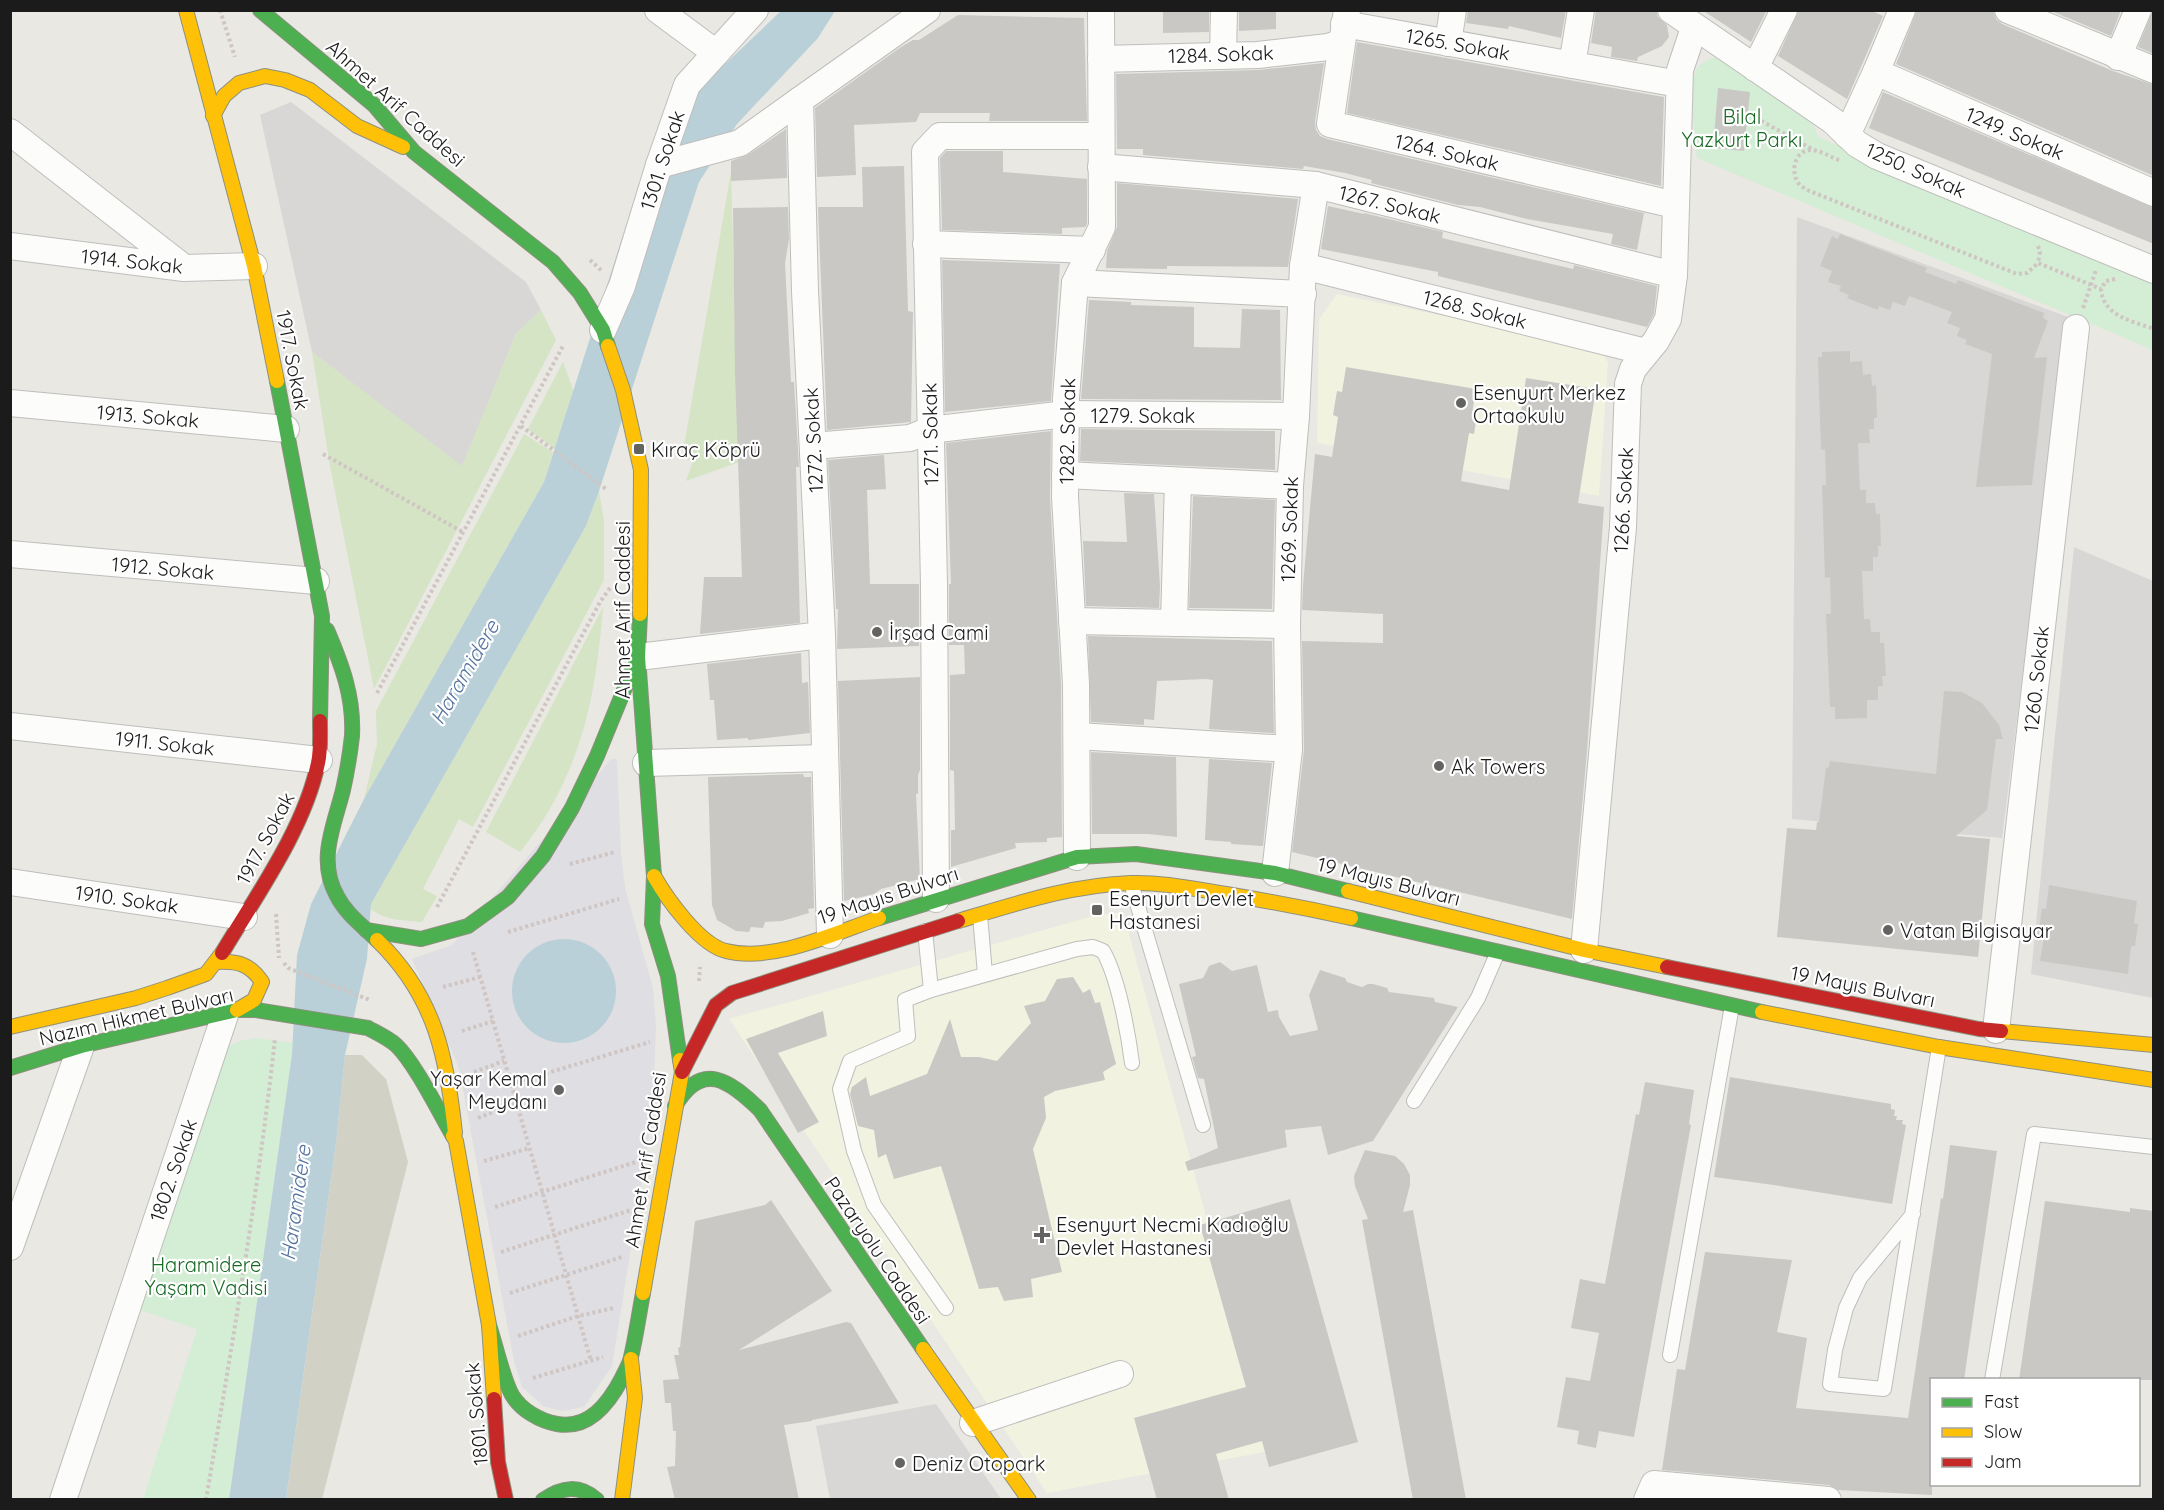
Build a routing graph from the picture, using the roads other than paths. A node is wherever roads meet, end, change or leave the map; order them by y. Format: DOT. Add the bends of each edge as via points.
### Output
graph roads {
  1 [pos="186,10"];
  2 [pos="260,10"];
  3 [pos="658,10"];
  4 [pos="755,10"];
  5 [pos="927,10"];
  6 [pos="1101,10"];
  7 [pos="1224,10"];
  8 [pos="1453,10"];
  9 [pos="1581,10"];
  10 [pos="1671,10"];
  11 [pos="1784,10"];
  12 [pos="2138,10"];
  13 [pos="1898,12"];
  14 [pos="2016,12"];
  15 [pos="1344,26"];
  16 [pos="1694,28"];
  17 [pos="1448,43"];
  18 [pos="716,53"];
  19 [pos="1223,56"];
  20 [pos="2118,57"];
  21 [pos="1101,58"];
  22 [pos="1572,64"];
  23 [pos="1755,68"];
  24 [pos="2154,70"];
  25 [pos="1876,72"];
  26 [pos="1679,84"];
  27 [pos="800,100"];
  28 [pos="213,116"];
  29 [pos="10,132"];
  30 [pos="1847,135"];
  31 [pos="1100,136"];
  32 [pos="414,152"];
  33 [pos="659,165"];
  34 [pos="1101,167"];
  35 [pos="1316,185"];
  36 [pos="2154,193"];
  37 [pos="1676,206"];
  38 [pos="926,244"];
  39 [pos="10,246"];
  40 [pos="1092,249"];
  41 [pos="254,266"];
  42 [pos="1303,266"];
  43 [pos="184,268"];
  44 [pos="2154,270"];
  45 [pos="1674,275"];
  46 [pos="1075,283"];
  47 [pos="1303,294"];
  48 [pos="2076,327"];
  49 [pos="603,330"];
  50 [pos="1646,352"];
  51 [pos="10,403"];
  52 [pos="1066,414"];
  53 [pos="1296,416"];
  54 [pos="286,429"];
  55 [pos="930,430"];
  56 [pos="813,446"];
  57 [pos="1065,476"];
  58 [pos="1178,481"];
  59 [pos="1290,486"];
  60 [pos="10,554"];
  61 [pos="316,581"];
  62 [pos="321,616"];
  63 [pos="1072,621"];
  64 [pos="1174,623"];
  65 [pos="1287,625"];
  66 [pos="822,635"];
  67 [pos="638,657"];
  68 [pos="10,726"];
  69 [pos="1077,736"];
  70 [pos="1289,749"];
  71 [pos="824,758"];
  72 [pos="319,759"];
  73 [pos="646,763"];
  74 [pos="1077,857"];
  75 [pos="1275,873"];
  76 [pos="654,876"];
  77 [pos="10,882"];
  78 [pos="1131,883"];
  79 [pos="936,899"];
  80 [pos="980,915"];
  81 [pos="244,917"];
  82 [pos="364,930"];
  83 [pos="925,931"];
  84 [pos="830,935"];
  85 [pos="1584,950"];
  86 [pos="1497,954"];
  87 [pos="217,962"];
  88 [pos="985,974"];
  89 [pos="931,990"];
  90 [pos="1732,1006"];
  91 [pos="232,1011"];
  92 [pos="10,1027"];
  93 [pos="1996,1030"];
  94 [pos="2154,1045"];
  95 [pos="81,1046"];
  96 [pos="1939,1047"];
  97 [pos="1132,1063"];
  98 [pos="10,1068"];
  99 [pos="682,1072"];
  100 [pos="2154,1080"];
  101 [pos="1414,1101"];
  102 [pos="675,1106"];
  103 [pos="1203,1125"];
  104 [pos="456,1141"];
  105 [pos="2154,1147"];
  106 [pos="1913,1214"];
  107 [pos="10,1247"];
  108 [pos="946,1308"];
  109 [pos="489,1325"];
  110 [pos="1670,1355"];
  111 [pos="631,1359"];
  112 [pos="1120,1374"];
  113 [pos="1992,1378"];
  114 [pos="973,1423"];
  115 [pos="1651,1492"];
  116 [pos="63,1500"];
  117 [pos="507,1500"];
  118 [pos="543,1500"];
  119 [pos="597,1500"];
  120 [pos="622,1500"];
  121 [pos="1029,1500"];
  122 [pos="1828,1500"];
  1 -- 28 [label="main road, 1917. Sokak"];
  2 -- 32 [label="main road, Ahmet Arif Caddesi" via="374,105"];
  3 -- 18 [label="street"];
  4 -- 18 [label="street, 1301. Sokak"];
  5 -- 27 [label="street"];
  6 -- 21 [label="street, 1282. Sokak"];
  7 -- 19 [label="street"];
  8 -- 17 [label="street"];
  9 -- 22 [label="street"];
  10 -- 16 [label="street, 1250. Sokak"];
  11 -- 23 [label="street"];
  12 -- 20 [label="street"];
  13 -- 25 [label="street"];
  14 -- 20 [label="street"];
  15 -- 17 [label="street, 1265. Sokak"];
  15 -- 19 [label="street, 1284. Sokak" via="1328,47"];
  15 -- 37 [label="street, 1264. Sokak" via="1330,124"];
  16 -- 23 [label="street, 1250. Sokak"];
  16 -- 26 [label="street, 1266. Sokak"];
  17 -- 22 [label="street, 1265. Sokak"];
  18 -- 33 [label="street, 1301. Sokak" via="687,85"];
  19 -- 21 [label="street, 1284. Sokak"];
  20 -- 24 [label="street"];
  21 -- 31 [label="street, 1282. Sokak"];
  22 -- 26 [label="street, 1265. Sokak"];
  23 -- 30 [label="street, 1250. Sokak" via="1833,121"];
  25 -- 30 [label="street"];
  25 -- 36 [label="street, 1249. Sokak"];
  26 -- 37 [label="street, 1266. Sokak"];
  27 -- 33 [label="street" via="740,143"];
  27 -- 56 [label="street, 1272. Sokak"];
  28 -- 32 [label="main road" via="224,96 239,83 265,76 310,90 357,126"];
  28 -- 41 [label="main road, 1917. Sokak"];
  29 -- 43 [label="street"];
  30 -- 44 [label="street, 1250. Sokak" via="1876,156"];
  31 -- 34 [label="street, 1282. Sokak"];
  31 -- 38 [label="street, 1271. Sokak" via="940,136 925,152"];
  32 -- 49 [label="main road, Ahmet Arif Caddesi" via="553,262 580,293"];
  33 -- 49 [label="street, 1301. Sokak" via="622,286"];
  34 -- 35 [label="street, 1267. Sokak"];
  34 -- 40 [label="street, 1282. Sokak" via="1102,227"];
  35 -- 42 [label="street, 1269. Sokak"];
  35 -- 45 [label="street, 1267. Sokak"];
  37 -- 45 [label="street, 1266. Sokak"];
  38 -- 40 [label="street"];
  38 -- 55 [label="street, 1271. Sokak"];
  39 -- 43 [label="street, 1914. Sokak"];
  40 -- 46 [label="street, 1282. Sokak"];
  41 -- 43 [label="street, 1914. Sokak"];
  41 -- 54 [label="main road, 1917. Sokak"];
  42 -- 47 [label="street, 1269. Sokak"];
  42 -- 50 [label="street, 1268. Sokak"];
  45 -- 50 [label="street, 1266. Sokak" via="1668,319"];
  46 -- 47 [label="street"];
  46 -- 52 [label="street, 1282. Sokak"];
  47 -- 53 [label="street, 1269. Sokak"];
  48 -- 93 [label="street, 1260. Sokak"];
  49 -- 67 [label="main road, Ahmet Arif Caddesi" via="623,390 641,470"];
  50 -- 85 [label="street, 1266. Sokak" via="1628,384 1623,527"];
  51 -- 54 [label="street, 1913. Sokak"];
  52 -- 53 [label="street, 1279. Sokak"];
  52 -- 55 [label="street, 1279. Sokak"];
  52 -- 57 [label="street, 1282. Sokak"];
  53 -- 59 [label="street, 1269. Sokak"];
  54 -- 61 [label="main road, 1917. Sokak"];
  55 -- 56 [label="street, 1279. Sokak" via="910,438"];
  55 -- 79 [label="street, 1271. Sokak"];
  56 -- 66 [label="street, 1272. Sokak"];
  57 -- 58 [label="street"];
  57 -- 63 [label="street, 1282. Sokak"];
  58 -- 59 [label="street"];
  58 -- 64 [label="street"];
  59 -- 65 [label="street, 1269. Sokak"];
  60 -- 61 [label="street, 1912. Sokak"];
  61 -- 62 [label="main road, 1917. Sokak"];
  62 -- 72 [label="main road, 1917. Sokak"];
  62 -- 82 [label="main road, 1917. Sokak" via="347,682 353,736 327,864 339,901"];
  63 -- 64 [label="street"];
  63 -- 69 [label="street, 1282. Sokak"];
  64 -- 65 [label="street"];
  65 -- 70 [label="street, 1269. Sokak"];
  66 -- 67 [label="street"];
  66 -- 71 [label="street, 1272. Sokak"];
  67 -- 73 [label="main road, Ahmet Arif Caddesi"];
  67 -- 82 [label="main road" via="569,815 548,849 494,911 455,932 429,938 404,940"];
  68 -- 72 [label="street, 1911. Sokak"];
  69 -- 70 [label="street"];
  69 -- 74 [label="street, 1282. Sokak"];
  70 -- 75 [label="street, 1269. Sokak"];
  71 -- 73 [label="street"];
  71 -- 84 [label="street, 1272. Sokak"];
  72 -- 81 [label="main road, 1917. Sokak" via="311,793 294,831"];
  73 -- 76 [label="main road, Ahmet Arif Caddesi"];
  74 -- 75 [label="main road, 19 Mayıs Bulvarı" via="1136,854"];
  74 -- 79 [label="main road, 19 Mayıs Bulvarı"];
  75 -- 85 [label="main road, 19 Mayıs Bulvarı"];
  76 -- 84 [label="main road, 19 Mayıs Bulvarı" via="668,900 688,922 709,943 725,951 766,952"];
  76 -- 99 [label="main road, Ahmet Arif Caddesi" via="652,924 669,976"];
  77 -- 81 [label="street, 1910. Sokak"];
  78 -- 80 [label="main road" via="1070,890"];
  78 -- 86 [label="main road" via="1168,884 1303,908"];
  78 -- 103 [label="lane"];
  79 -- 84 [label="main road, 19 Mayıs Bulvarı"];
  80 -- 83 [label="main road"];
  80 -- 88 [label="lane"];
  81 -- 87 [label="main road, 1917. Sokak"];
  82 -- 104 [label="main road, 1917. Sokak" via="394,957 434,1026 449,1078"];
  83 -- 89 [label="lane"];
  83 -- 99 [label="main road" via="732,993 710,1014"];
  85 -- 93 [label="main road, 19 Mayıs Bulvarı"];
  86 -- 90 [label="main road"];
  86 -- 101 [label="lane" via="1478,999"];
  87 -- 91 [label="main road" via="243,963 262,982 260,994 251,1005"];
  87 -- 92 [label="main road, Nazım Hikmet Bulvarı" via="206,974 157,992"];
  88 -- 89 [label="lane"];
  88 -- 97 [label="lane" via="1077,949 1093,947 1103,951 1110,963"];
  89 -- 108 [label="lane" via="905,1000 908,1036 850,1061 840,1089 854,1151 874,1205"];
  90 -- 96 [label="main road"];
  90 -- 110 [label="lane"];
  91 -- 95 [label="main road, Nazım Hikmet Bulvarı"];
  91 -- 104 [label="main road, Nazım Hikmet Bulvarı" via="278,1013 368,1028 383,1036 397,1046 415,1071"];
  91 -- 116 [label="street, 1802. Sokak"];
  93 -- 94 [label="main road, 19 Mayıs Bulvarı"];
  95 -- 98 [label="main road, Nazım Hikmet Bulvarı"];
  95 -- 107 [label="street"];
  96 -- 100 [label="main road"];
  96 -- 106 [label="lane"];
  99 -- 102 [label="main road, Ahmet Arif Caddesi"];
  102 -- 111 [label="main road, Ahmet Arif Caddesi"];
  102 -- 114 [label="main road, Pazaryolu Caddesi" via="689,1084 708,1078 724,1081 742,1092 760,1110"];
  104 -- 109 [label="main road, Nazım Hikmet Bulvarı"];
  105 -- 113 [label="lane" via="2034,1134"];
  106 -- 106 [label="lane" via="1860,1278 1846,1308 1830,1384 1884,1389"];
  109 -- 111 [label="main road" via="512,1395 541,1421 558,1426 575,1427 600,1411 611,1399"];
  109 -- 117 [label="main road, 1801. Sokak" via="498,1462"];
  111 -- 120 [label="main road" via="635,1398"];
  112 -- 114 [label="street"];
  114 -- 121 [label="main road, Pazaryolu Caddesi"];
  115 -- 122 [label="street"];
  118 -- 119 [label="main road" via="568,1488"];
}
